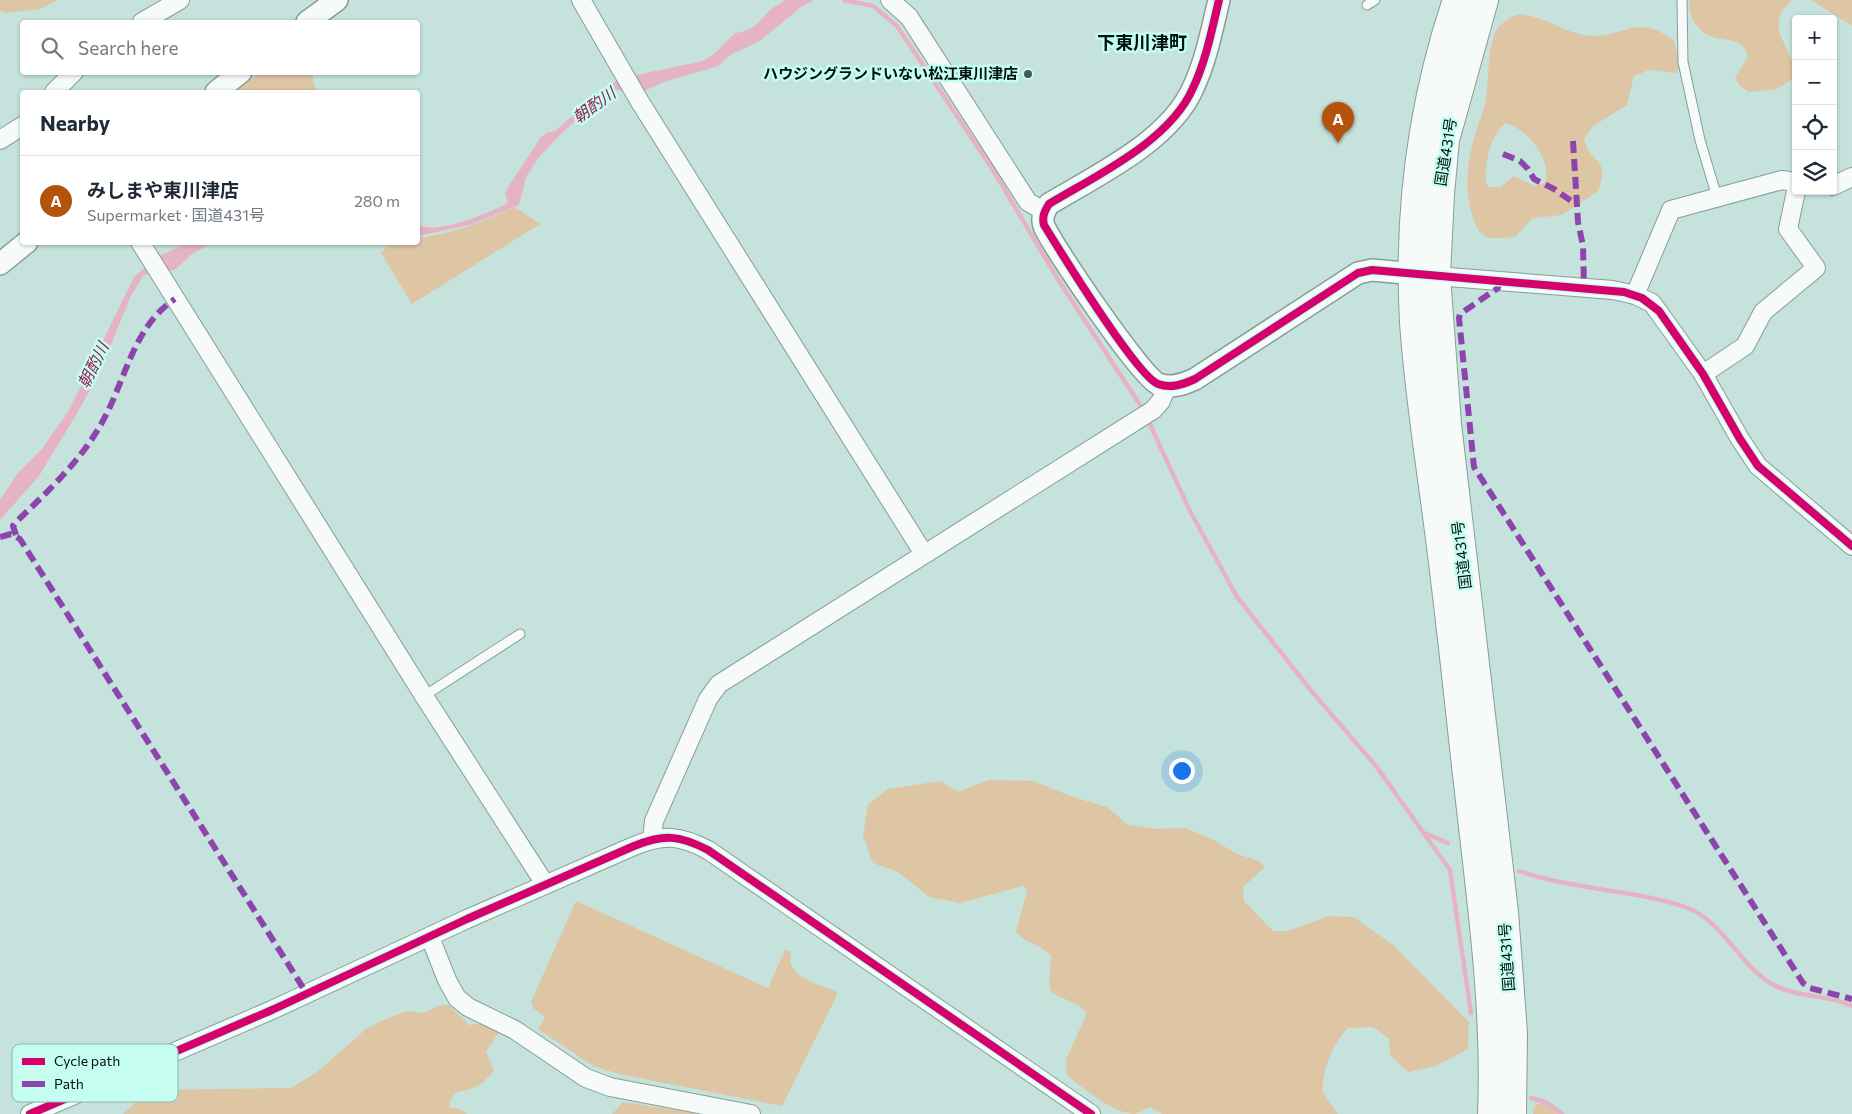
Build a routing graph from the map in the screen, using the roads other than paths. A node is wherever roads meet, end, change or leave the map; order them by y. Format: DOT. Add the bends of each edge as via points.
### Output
graph roads {
  1 [pos="180,0"];
  2 [pos="337,0"];
  3 [pos="581,0"];
  4 [pos="890,0"];
  5 [pos="1219,0"];
  6 [pos="1458,0"];
  7 [pos="1484,0"];
  8 [pos="1682,0"];
  9 [pos="145,20"];
  10 [pos="310,20"];
  11 [pos="71,75"];
  12 [pos="237,75"];
  13 [pos="56,90"];
  14 [pos="218,90"];
  15 [pos="20,127"];
  16 [pos="0,140"];
  17 [pos="1852,177"];
  18 [pos="1792,181"];
  19 [pos="1837,184"];
  20 [pos="1795,195"];
  21 [pos="1718,197"];
  22 [pos="1044,211"];
  23 [pos="23,245"];
  24 [pos="143,247"];
  25 [pos="0,264"];
  26 [pos="1425,275"];
  27 [pos="1635,295"];
  28 [pos="1703,374"];
  29 [pos="1167,386"];
  30 [pos="1852,546"];
  31 [pos="924,554"];
  32 [pos="520,634"];
  33 [pos="424,696"];
  34 [pos="652,839"];
  35 [pos="545,884"];
  36 [pos="430,937"];
  37 [pos="178,1051"];
  38 [pos="58,1102"];
  39 [pos="30,1114"];
  40 [pos="751,1114"];
  41 [pos="1091,1114"];
  42 [pos="1492,1114"];
  43 [pos="1512,1114"];
  1 -- 9 [label="street"];
  2 -- 10 [label="street"];
  3 -- 31 [label="street" via="640,102"];
  4 -- 22 [label="street" via="909,17 1028,202"];
  5 -- 22 [label="street" via="1193,90 1169,124 1142,146 1049,204"];
  6 -- 26 [label="highway, 国道431号" via="1431,94 1415,192"];
  7 -- 26 [label="highway, 国道431号" via="1445,140 1439,202"];
  8 -- 21 [label="lane" via="1683,62 1700,140"];
  11 -- 13 [label="street"];
  12 -- 14 [label="street"];
  15 -- 16 [label="street"];
  17 -- 19 [label="street"];
  18 -- 21 [label="street" via="1782,180"];
  20 -- 28 [label="street" via="1788,229 1816,268 1763,312 1745,346"];
  21 -- 27 [label="street" via="1671,210"];
  22 -- 29 [label="street" via="1044,225 1087,294 1143,372 1156,384"];
  23 -- 25 [label="street"];
  24 -- 33 [label="street"];
  26 -- 27 [label="street" via="1584,287"];
  26 -- 29 [label="street" via="1372,270 1358,273 1195,379"];
  26 -- 42 [label="highway, 国道431号" via="1414,322 1483,914 1492,1033"];
  26 -- 43 [label="highway, 国道431号" via="1447,424 1504,912 1513,1033"];
  27 -- 28 [label="street" via="1652,303 1659,311"];
  28 -- 30 [label="street" via="1758,466"];
  29 -- 31 [label="street" via="1153,410"];
  31 -- 34 [label="street" via="719,684 708,699 654,821"];
  32 -- 33 [label="lane"];
  33 -- 35 [label="street"];
  34 -- 35 [label="street"];
  34 -- 41 [label="street" via="679,838 708,850"];
  35 -- 36 [label="street"];
  36 -- 37 [label="street"];
  36 -- 40 [label="street" via="457,998 515,1030 586,1078 610,1087"];
  38 -- 39 [label="street"];
}
